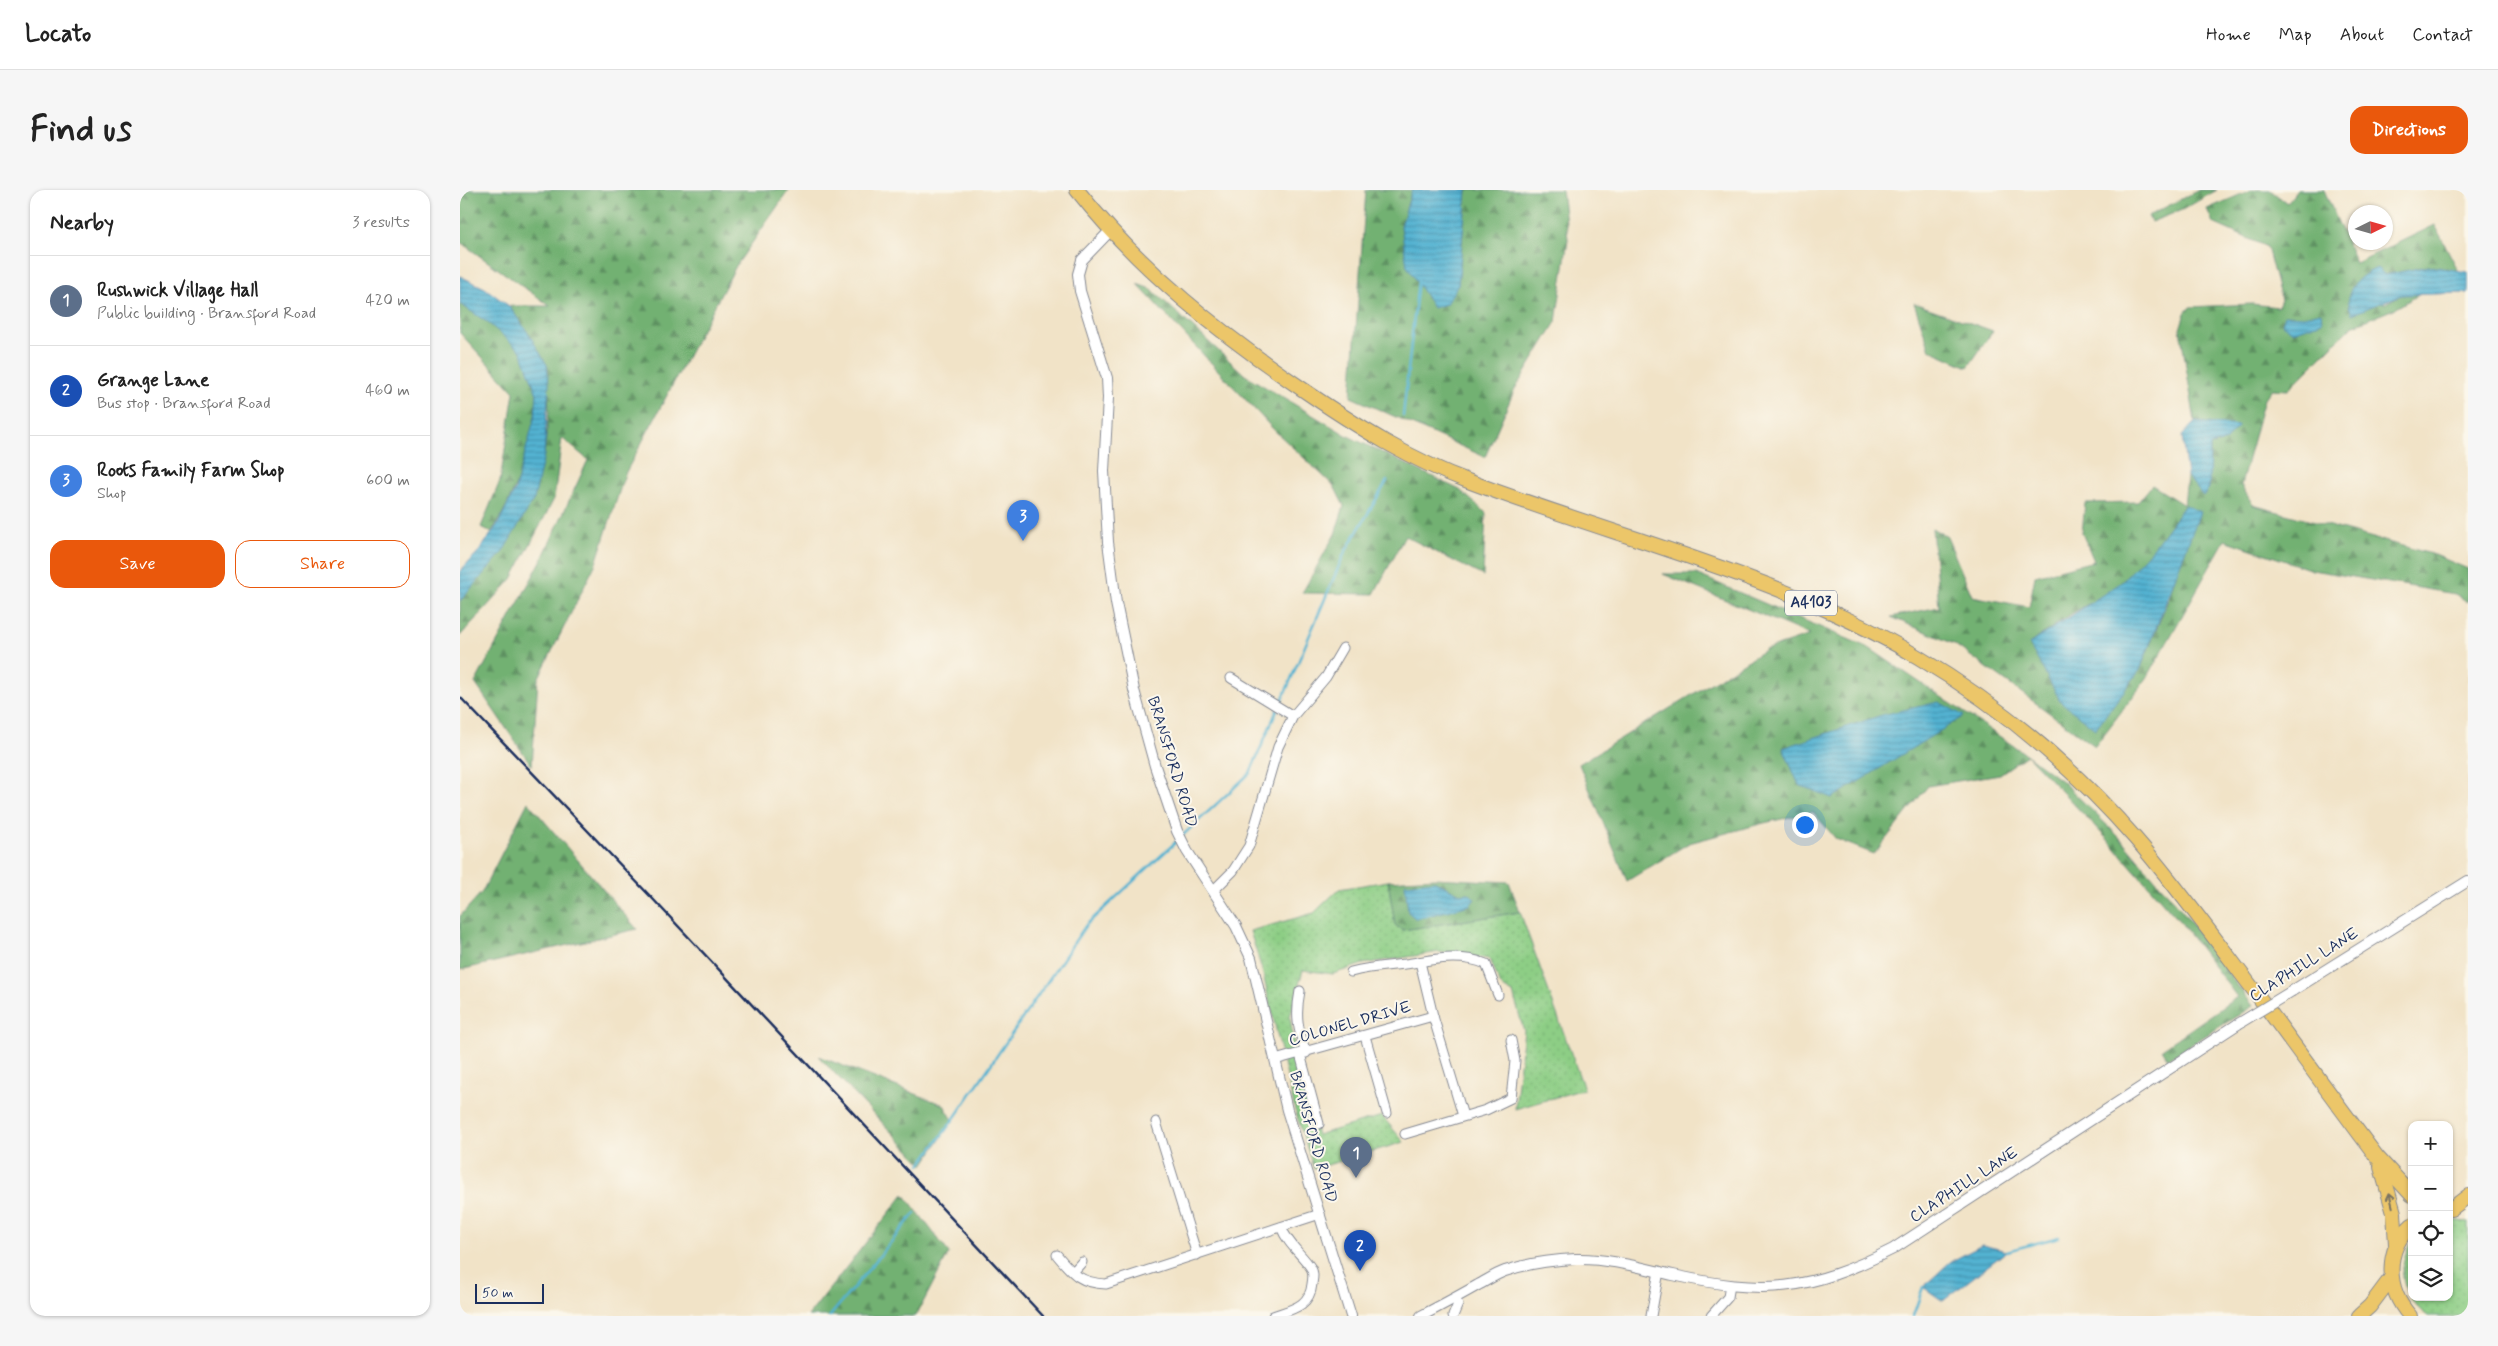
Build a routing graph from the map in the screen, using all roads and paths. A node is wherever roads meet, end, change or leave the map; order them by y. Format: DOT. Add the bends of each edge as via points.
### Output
graph roads {
  1 [pos="1077,190"];
  2 [pos="1110,231"];
  3 [pos="1343,648"];
  4 [pos="1231,678"];
  5 [pos="1293,716"];
  6 [pos="2468,881"];
  7 [pos="1214,890"];
  8 [pos="1420,962"];
  9 [pos="1351,972"];
  10 [pos="1300,991"];
  11 [pos="1498,995"];
  12 [pos="1433,1016"];
  13 [pos="1365,1036"];
  14 [pos="1511,1040"];
  15 [pos="1303,1053"];
  16 [pos="1275,1060"];
  17 [pos="1387,1113"];
  18 [pos="1463,1116"];
  19 [pos="1156,1122"];
  20 [pos="1319,1124"];
  21 [pos="1405,1134"];
  22 [pos="2377,1157"];
  23 [pos="2408,1191"];
  24 [pos="2468,1196"];
  25 [pos="2453,1207"];
  26 [pos="2453,1209"];
  27 [pos="2468,1210"];
  28 [pos="1320,1214"];
  29 [pos="1281,1227"];
  30 [pos="2408,1230"];
  31 [pos="2396,1244"];
  32 [pos="1057,1255"];
  33 [pos="1198,1255"];
  34 [pos="1082,1262"];
  35 [pos="1659,1271"];
  36 [pos="1073,1272"];
  37 [pos="2391,1278"];
  38 [pos="1730,1285"];
  39 [pos="1455,1298"];
  40 [pos="1274,1316"];
  41 [pos="1351,1316"];
  42 [pos="1421,1316"];
  43 [pos="1453,1316"];
  44 [pos="1651,1316"];
  45 [pos="1711,1316"];
  46 [pos="2359,1316"];
  47 [pos="2410,1316"];
  1 -- 2 [label="highway, A4103"];
  2 -- 7 [label="street, BRANSFORD ROAD" via="1082,260 1078,274 1080,291 1107,378 1104,471 1116,603 1134,690 1166,801 1187,851"];
  2 -- 22 [label="highway, A4103" via="1158,278 1230,338 1346,419 1402,451 1464,480 1803,599 1915,655 1990,703 2075,776 2134,836 2186,899"];
  3 -- 5 [label="street" via="1326,677"];
  4 -- 5 [label="street"];
  5 -- 7 [label="street" via="1278,747 1249,846 1233,871"];
  6 -- 38 [label="street, CLAPHILL LANE, bridge" via="2238,1024 1877,1257 1826,1278 1790,1286"];
  7 -- 16 [label="street, BRANSFORD ROAD" via="1245,940"];
  8 -- 9 [label="street"];
  8 -- 11 [label="street" via="1442,958 1471,959 1486,964"];
  8 -- 12 [label="street, COLONEL DRIVE"];
  10 -- 15 [label="street" via="1296,1011"];
  12 -- 13 [label="street, COLONEL DRIVE"];
  12 -- 18 [label="street, COLONEL DRIVE"];
  13 -- 15 [label="street, COLONEL DRIVE"];
  13 -- 17 [label="street"];
  14 -- 18 [label="street" via="1515,1061 1511,1098"];
  15 -- 16 [label="street, COLONEL DRIVE"];
  15 -- 20 [label="street"];
  16 -- 28 [label="street, BRANSFORD ROAD" via="1287,1110"];
  18 -- 21 [label="street"];
  19 -- 33 [label="street"];
  22 -- 23 [label="highway, A4103"];
  31 -- 22 [label="highway, A4103, one-way" via="2394,1213"];
  24 -- 25 [label="highway"];
  26 -- 27 [label="highway"];
  28 -- 29 [label="street"];
  28 -- 41 [label="street, BRANSFORD ROAD"];
  29 -- 33 [label="street"];
  29 -- 40 [label="street" via="1288,1242 1312,1270 1313,1277 1311,1294 1301,1306"];
  30 -- 31 [label="highway"];
  31 -- 37 [label="highway"];
  32 -- 36 [label="street"];
  33 -- 36 [label="street" via="1106,1284 1089,1283"];
  34 -- 36 [label="street"];
  35 -- 38 [label="street, CLAPHILL LANE"];
  35 -- 39 [label="street, CLAPHILL LANE" via="1599,1260 1552,1262 1504,1271"];
  35 -- 44 [label="street"];
  37 -- 46 [label="highway"];
  37 -- 47 [label="highway" via="2394,1293"];
  38 -- 45 [label="street" via="1728,1297"];
  39 -- 42 [label="street, CLAPHILL LANE"];
  39 -- 43 [label="street" via="1458,1304"];
}
